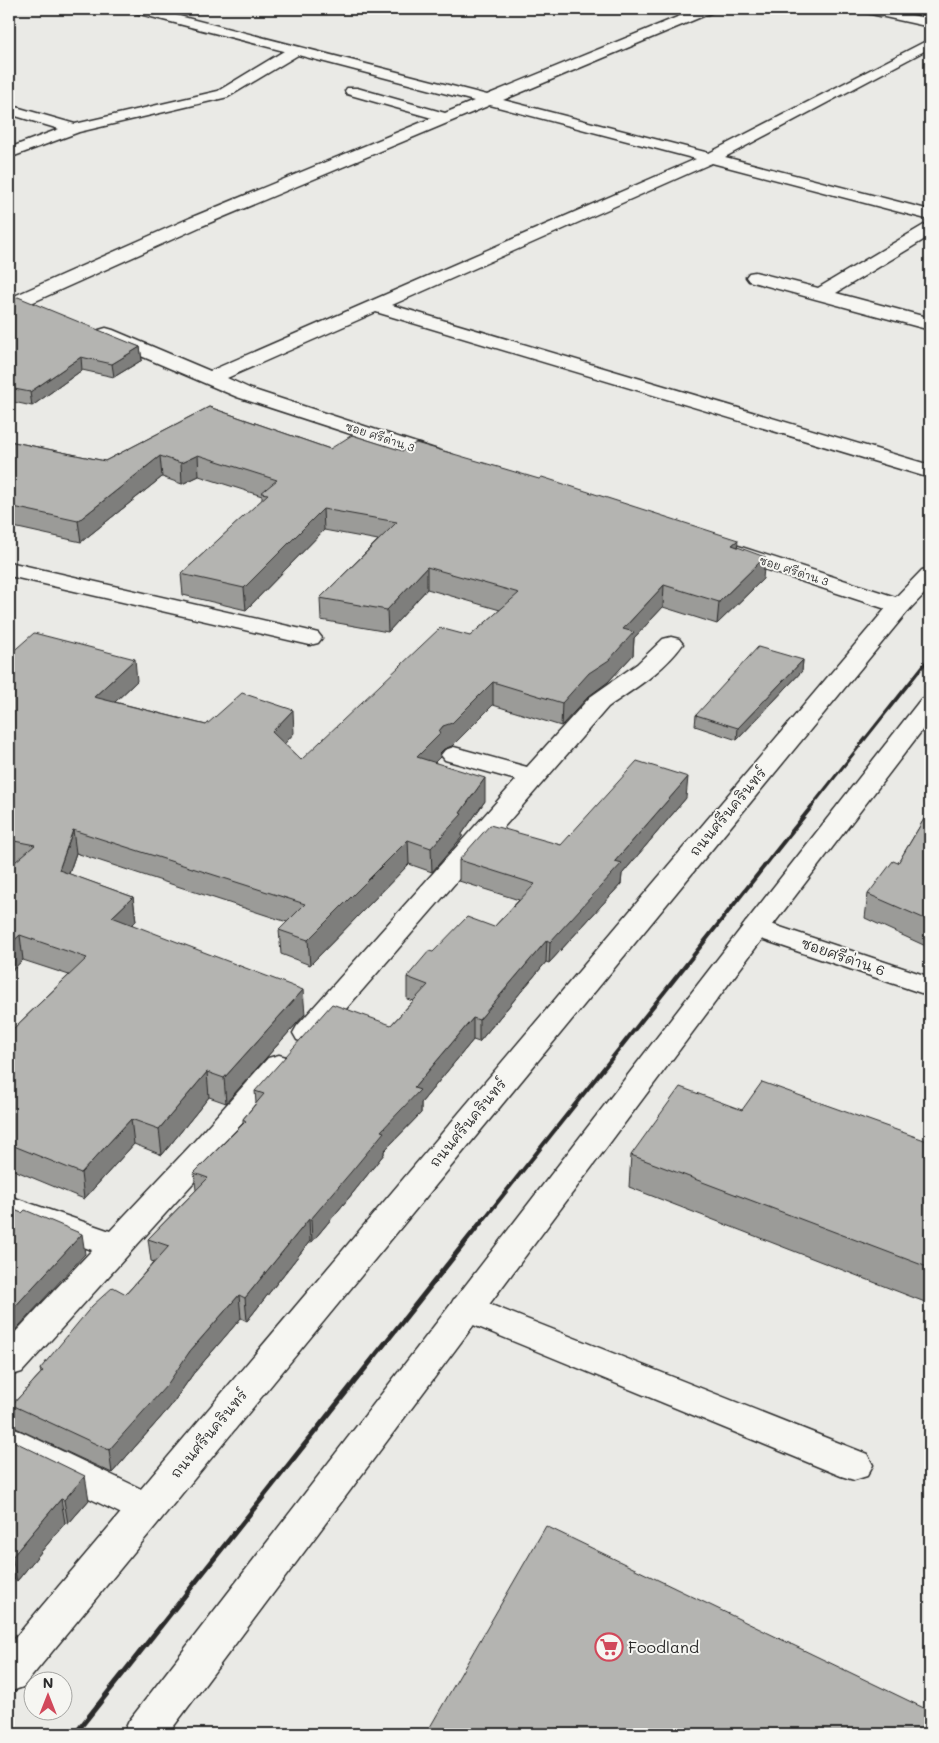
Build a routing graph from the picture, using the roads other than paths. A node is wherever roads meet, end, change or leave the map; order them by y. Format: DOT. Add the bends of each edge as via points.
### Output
graph roads {
  1 [pos="137,9"];
  2 [pos="708,9"];
  3 [pos="867,9"];
  4 [pos="930,23"];
  5 [pos="930,44"];
  6 [pos="296,50"];
  7 [pos="352,91"];
  8 [pos="489,100"];
  9 [pos="9,109"];
  10 [pos="447,118"];
  11 [pos="74,129"];
  12 [pos="9,153"];
  13 [pos="711,158"];
  14 [pos="930,216"];
  15 [pos="930,229"];
  16 [pos="755,277"];
  17 [pos="822,294"];
  18 [pos="12,302"];
  19 [pos="374,306"];
  20 [pos="44,311"];
  21 [pos="930,324"];
  22 [pos="89,328"];
  23 [pos="209,379"];
  24 [pos="462,464"];
  25 [pos="930,472"];
  26 [pos="709,544"];
  27 [pos="9,569"];
  28 [pos="930,575"];
  29 [pos="900,606"];
  30 [pos="310,638"];
  31 [pos="670,644"];
  32 [pos="930,704"];
  33 [pos="454,755"];
  34 [pos="533,777"];
  35 [pos="756,928"];
  36 [pos="930,987"];
  37 [pos="9,1208"];
  38 [pos="116,1246"];
  39 [pos="466,1308"];
  40 [pos="9,1362"];
  41 [pos="9,1442"];
  42 [pos="854,1466"];
  43 [pos="147,1509"];
  44 [pos="9,1674"];
  45 [pos="144,1734"];
  1 -- 6 [label="street"];
  2 -- 8 [label="street"];
  3 -- 4 [label="street"];
  5 -- 13 [label="street"];
  6 -- 8 [label="street"];
  6 -- 11 [label="street" via="223,94"];
  7 -- 10 [label="street"];
  8 -- 10 [label="street"];
  8 -- 13 [label="street"];
  9 -- 11 [label="street"];
  10 -- 18 [label="street"];
  11 -- 12 [label="street"];
  13 -- 14 [label="street"];
  13 -- 19 [label="street"];
  15 -- 17 [label="street"];
  16 -- 17 [label="street"];
  17 -- 21 [label="street"];
  18 -- 20 [label="street"];
  19 -- 23 [label="street"];
  19 -- 25 [label="street"];
  22 -- 23 [label="street, ซอย ศรีด่าน 3"];
  23 -- 24 [label="street, ซอย ศรีด่าน 3"];
  26 -- 29 [label="street, ซอย ศรีด่าน 3"];
  27 -- 30 [label="street"];
  28 -- 29 [label="street, ถนนศรีนครินทร์"];
  29 -- 43 [label="street, ถนนศรีนครินทร์"];
  31 -- 34 [label="street" via="646,669 599,702"];
  32 -- 35 [label="street"];
  33 -- 34 [label="street"];
  34 -- 38 [label="street"];
  35 -- 36 [label="street, ซอยศรีด่าน 6"];
  35 -- 39 [label="street"];
  37 -- 38 [label="street"];
  38 -- 40 [label="street"];
  39 -- 42 [label="street"];
  39 -- 45 [label="street"];
  41 -- 43 [label="street"];
  43 -- 44 [label="street, ถนนศรีนครินทร์"];
}
